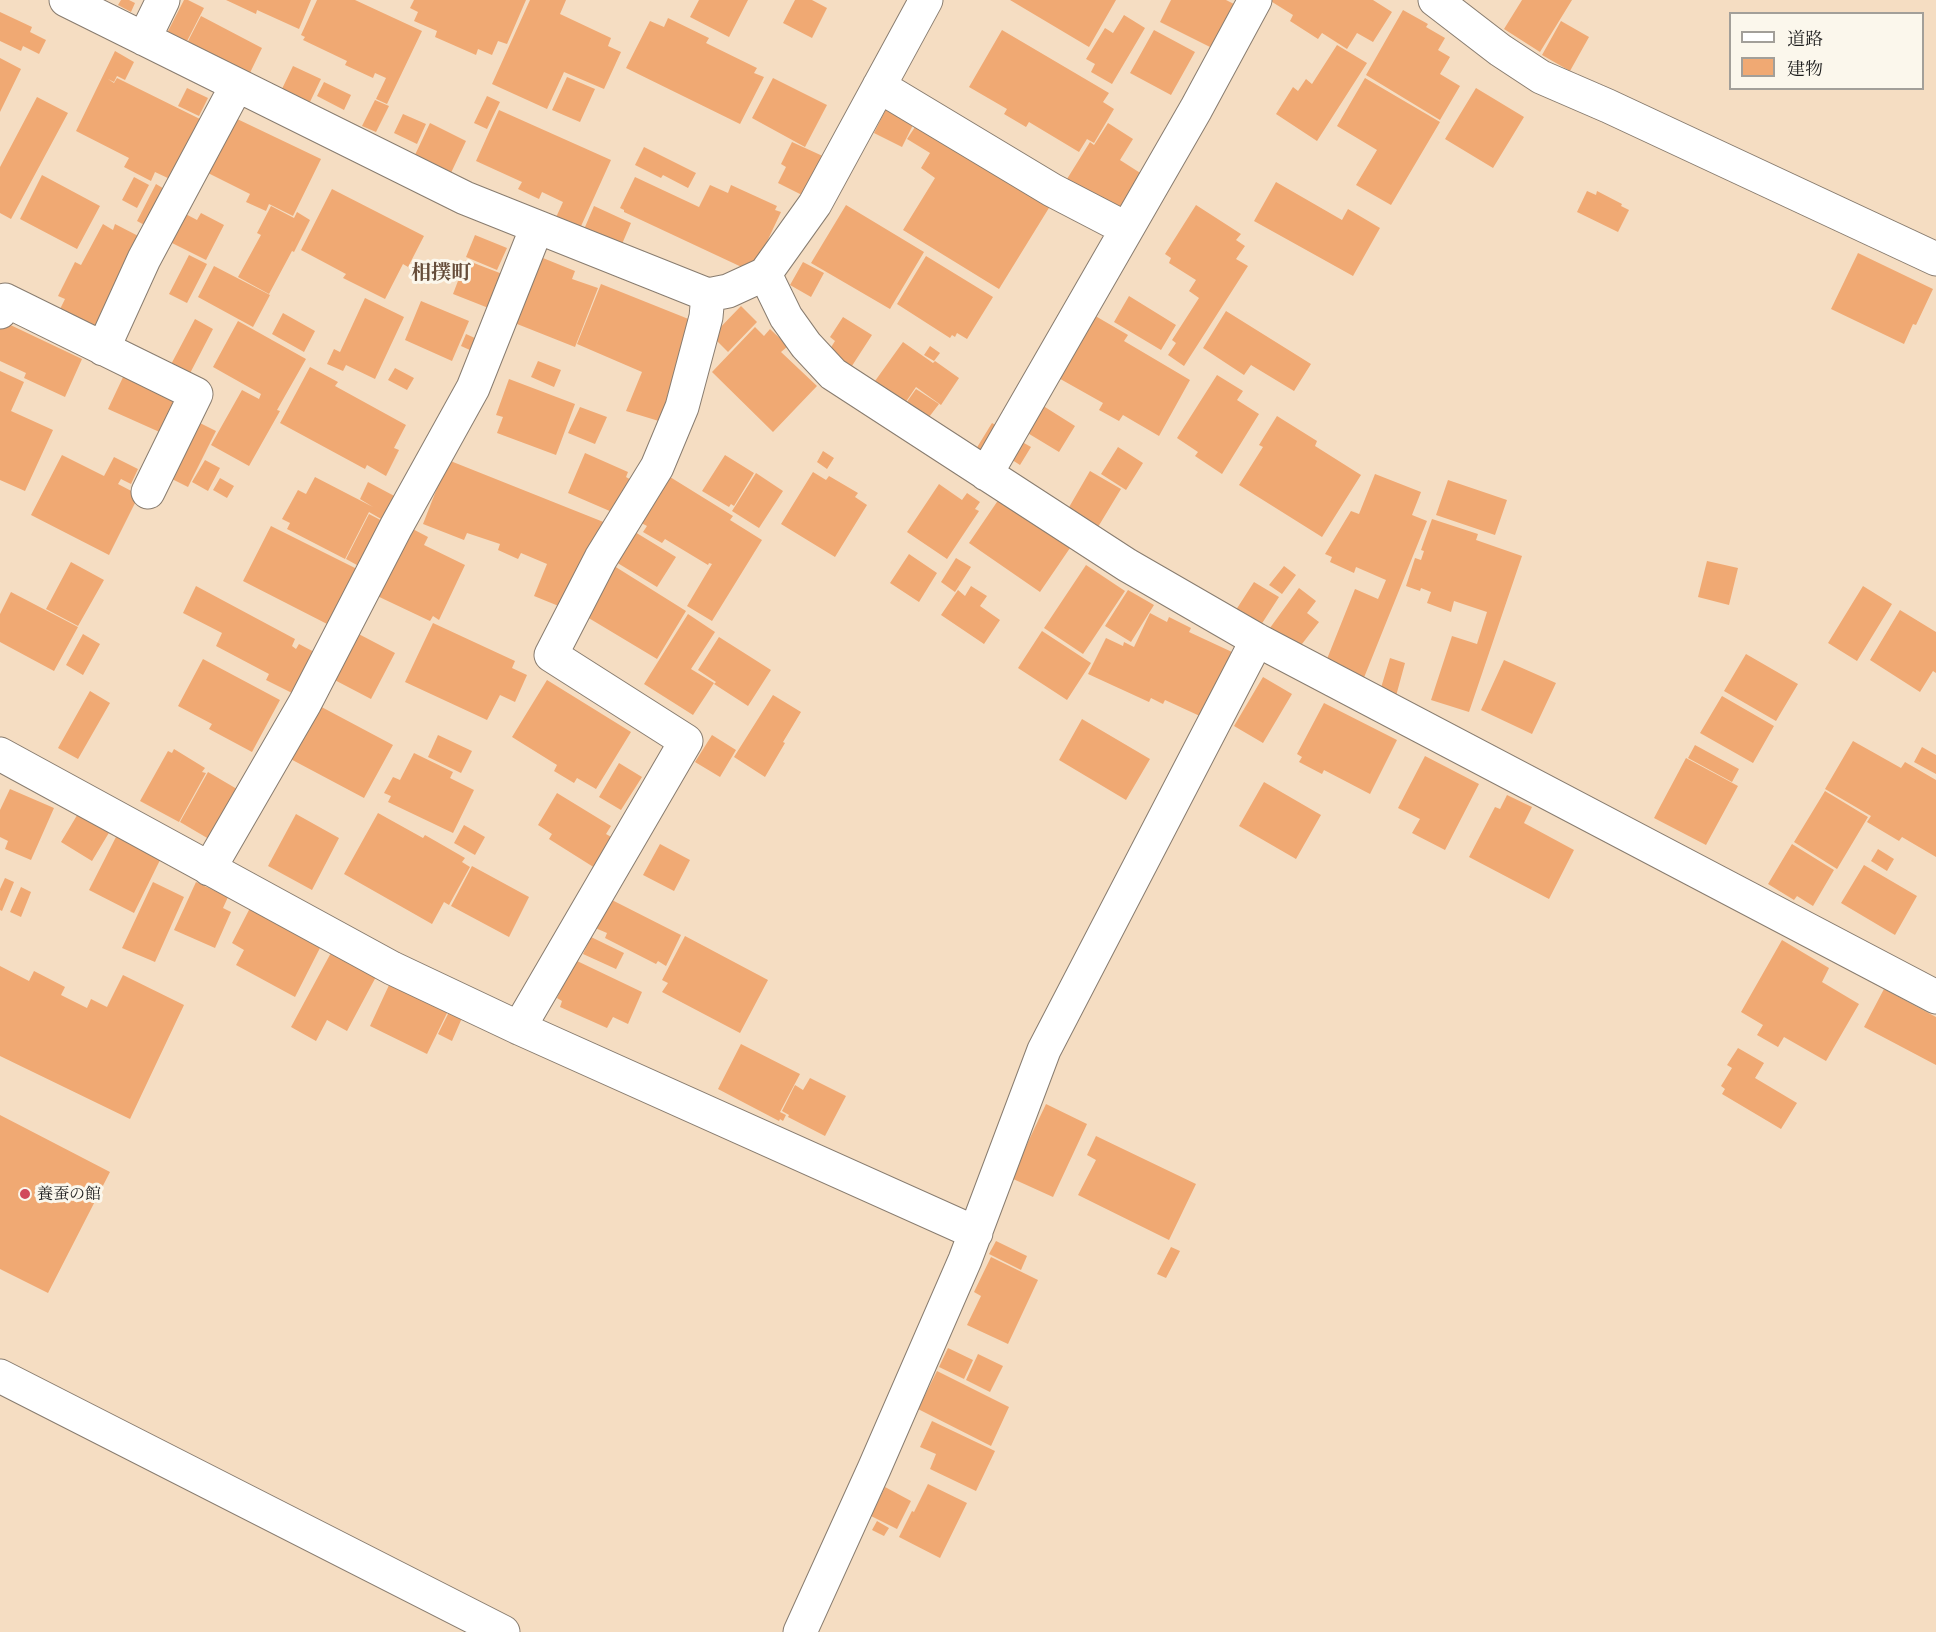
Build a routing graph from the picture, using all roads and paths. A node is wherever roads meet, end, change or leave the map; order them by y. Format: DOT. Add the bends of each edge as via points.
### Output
graph roads {
  1 [pos="66,0"];
  2 [pos="163,0"];
  3 [pos="926,0"];
  4 [pos="1255,0"];
  5 [pos="1435,0"];
  6 [pos="144,39"];
  7 [pos="237,85"];
  8 [pos="879,86"];
  9 [pos="537,227"];
  10 [pos="1126,229"];
  11 [pos="1936,259"];
  12 [pos="765,274"];
  13 [pos="708,295"];
  14 [pos="0,312"];
  15 [pos="103,349"];
  16 [pos="986,474"];
  17 [pos="148,492"];
  18 [pos="1257,640"];
  19 [pos="0,754"];
  20 [pos="209,869"];
  21 [pos="1936,997"];
  22 [pos="519,1028"];
  23 [pos="976,1233"];
  24 [pos="0,1376"];
  25 [pos="503,1632"];
  26 [pos="800,1632"];
  1 -- 6 [label="street"];
  2 -- 6 [label="street"];
  3 -- 8 [label="street"];
  4 -- 10 [label="street"];
  5 -- 11 [label="street" via="1541,77"];
  6 -- 7 [label="street"];
  7 -- 9 [label="street" via="465,198"];
  7 -- 15 [label="street" via="144,259"];
  8 -- 10 [label="street" via="1052,190"];
  8 -- 12 [label="street" via="815,204"];
  9 -- 13 [label="street"];
  9 -- 20 [label="street" via="473,388 305,703"];
  10 -- 16 [label="street"];
  12 -- 13 [label="street" via="728,291"];
  12 -- 16 [label="street" via="786,317 833,374"];
  13 -- 22 [label="street" via="682,407 657,467 601,558 551,655 686,741"];
  14 -- 15 [label="street" via="5,300"];
  15 -- 17 [label="street" via="196,394"];
  16 -- 18 [label="street" via="1127,566"];
  18 -- 21 [label="street"];
  18 -- 23 [label="street" via="1044,1050"];
  19 -- 20 [label="street"];
  20 -- 22 [label="street" via="392,968"];
  22 -- 23 [label="street"];
  23 -- 26 [label="street"];
  24 -- 25 [label="street"];
}
